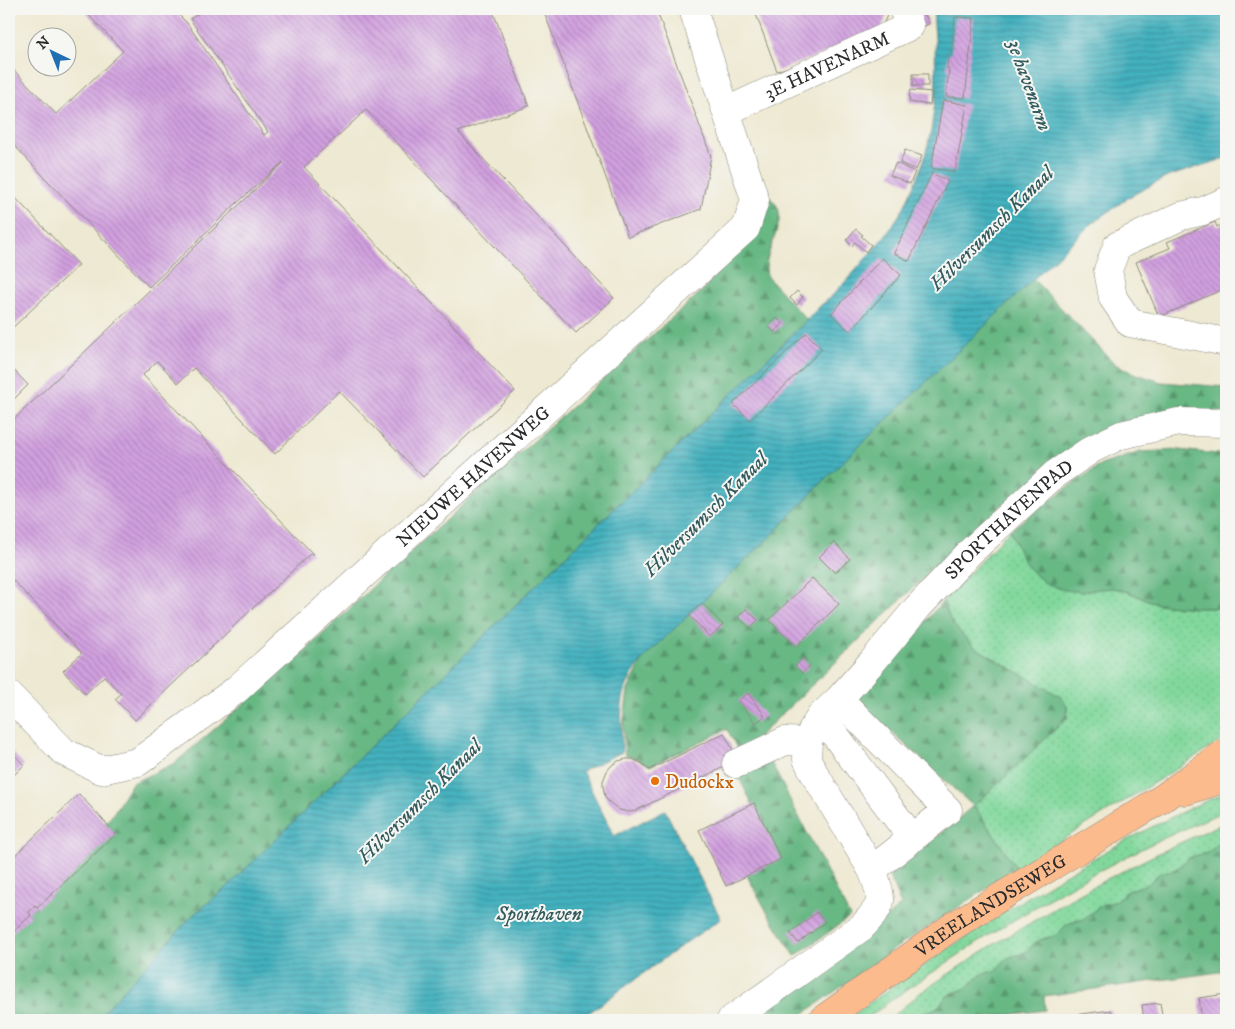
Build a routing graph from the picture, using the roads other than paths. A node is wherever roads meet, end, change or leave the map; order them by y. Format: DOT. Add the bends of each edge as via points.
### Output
graph roads {
  1 [pos="693,9"];
  2 [pos="903,9"];
  3 [pos="726,111"];
  4 [pos="1226,201"];
  5 [pos="1226,342"];
  6 [pos="1226,422"];
  7 [pos="9,695"];
  8 [pos="830,708"];
  9 [pos="808,742"];
  10 [pos="1226,752"];
  11 [pos="736,764"];
  12 [pos="1226,778"];
  13 [pos="1163,798"];
  14 [pos="912,838"];
  15 [pos="872,870"];
  16 [pos="732,1020"];
  17 [pos="822,1020"];
  1 -- 3 [label="street, NIEUWE HAVENWEG"];
  2 -- 3 [label="street, 3E HAVENARM" via="910,26"];
  3 -- 7 [label="street, NIEUWE HAVENWEG" via="755,200 746,228 236,690 138,762 101,770 64,752"];
  4 -- 5 [label="street" via="1181,216 1117,246 1108,270 1113,298 1130,323"];
  6 -- 8 [label="street, SPORTHAVENPAD" via="1179,422 1121,435 1092,449 1055,474 971,551"];
  8 -- 9 [label="street, SPORTHAVENPAD" via="813,728"];
  8 -- 14 [label="street"];
  8 -- 14 [label="street" via="948,810"];
  9 -- 11 [label="street" via="785,741"];
  9 -- 15 [label="street" via="807,759"];
  10 -- 13 [label="main road, VREELANDSEWEG"];
  12 -- 13 [label="main road, VREELANDSEWEG"];
  13 -- 17 [label="main road, VREELANDSEWEG" via="953,926"];
  14 -- 15 [label="street"];
  15 -- 16 [label="street" via="880,901 862,927"];
}
